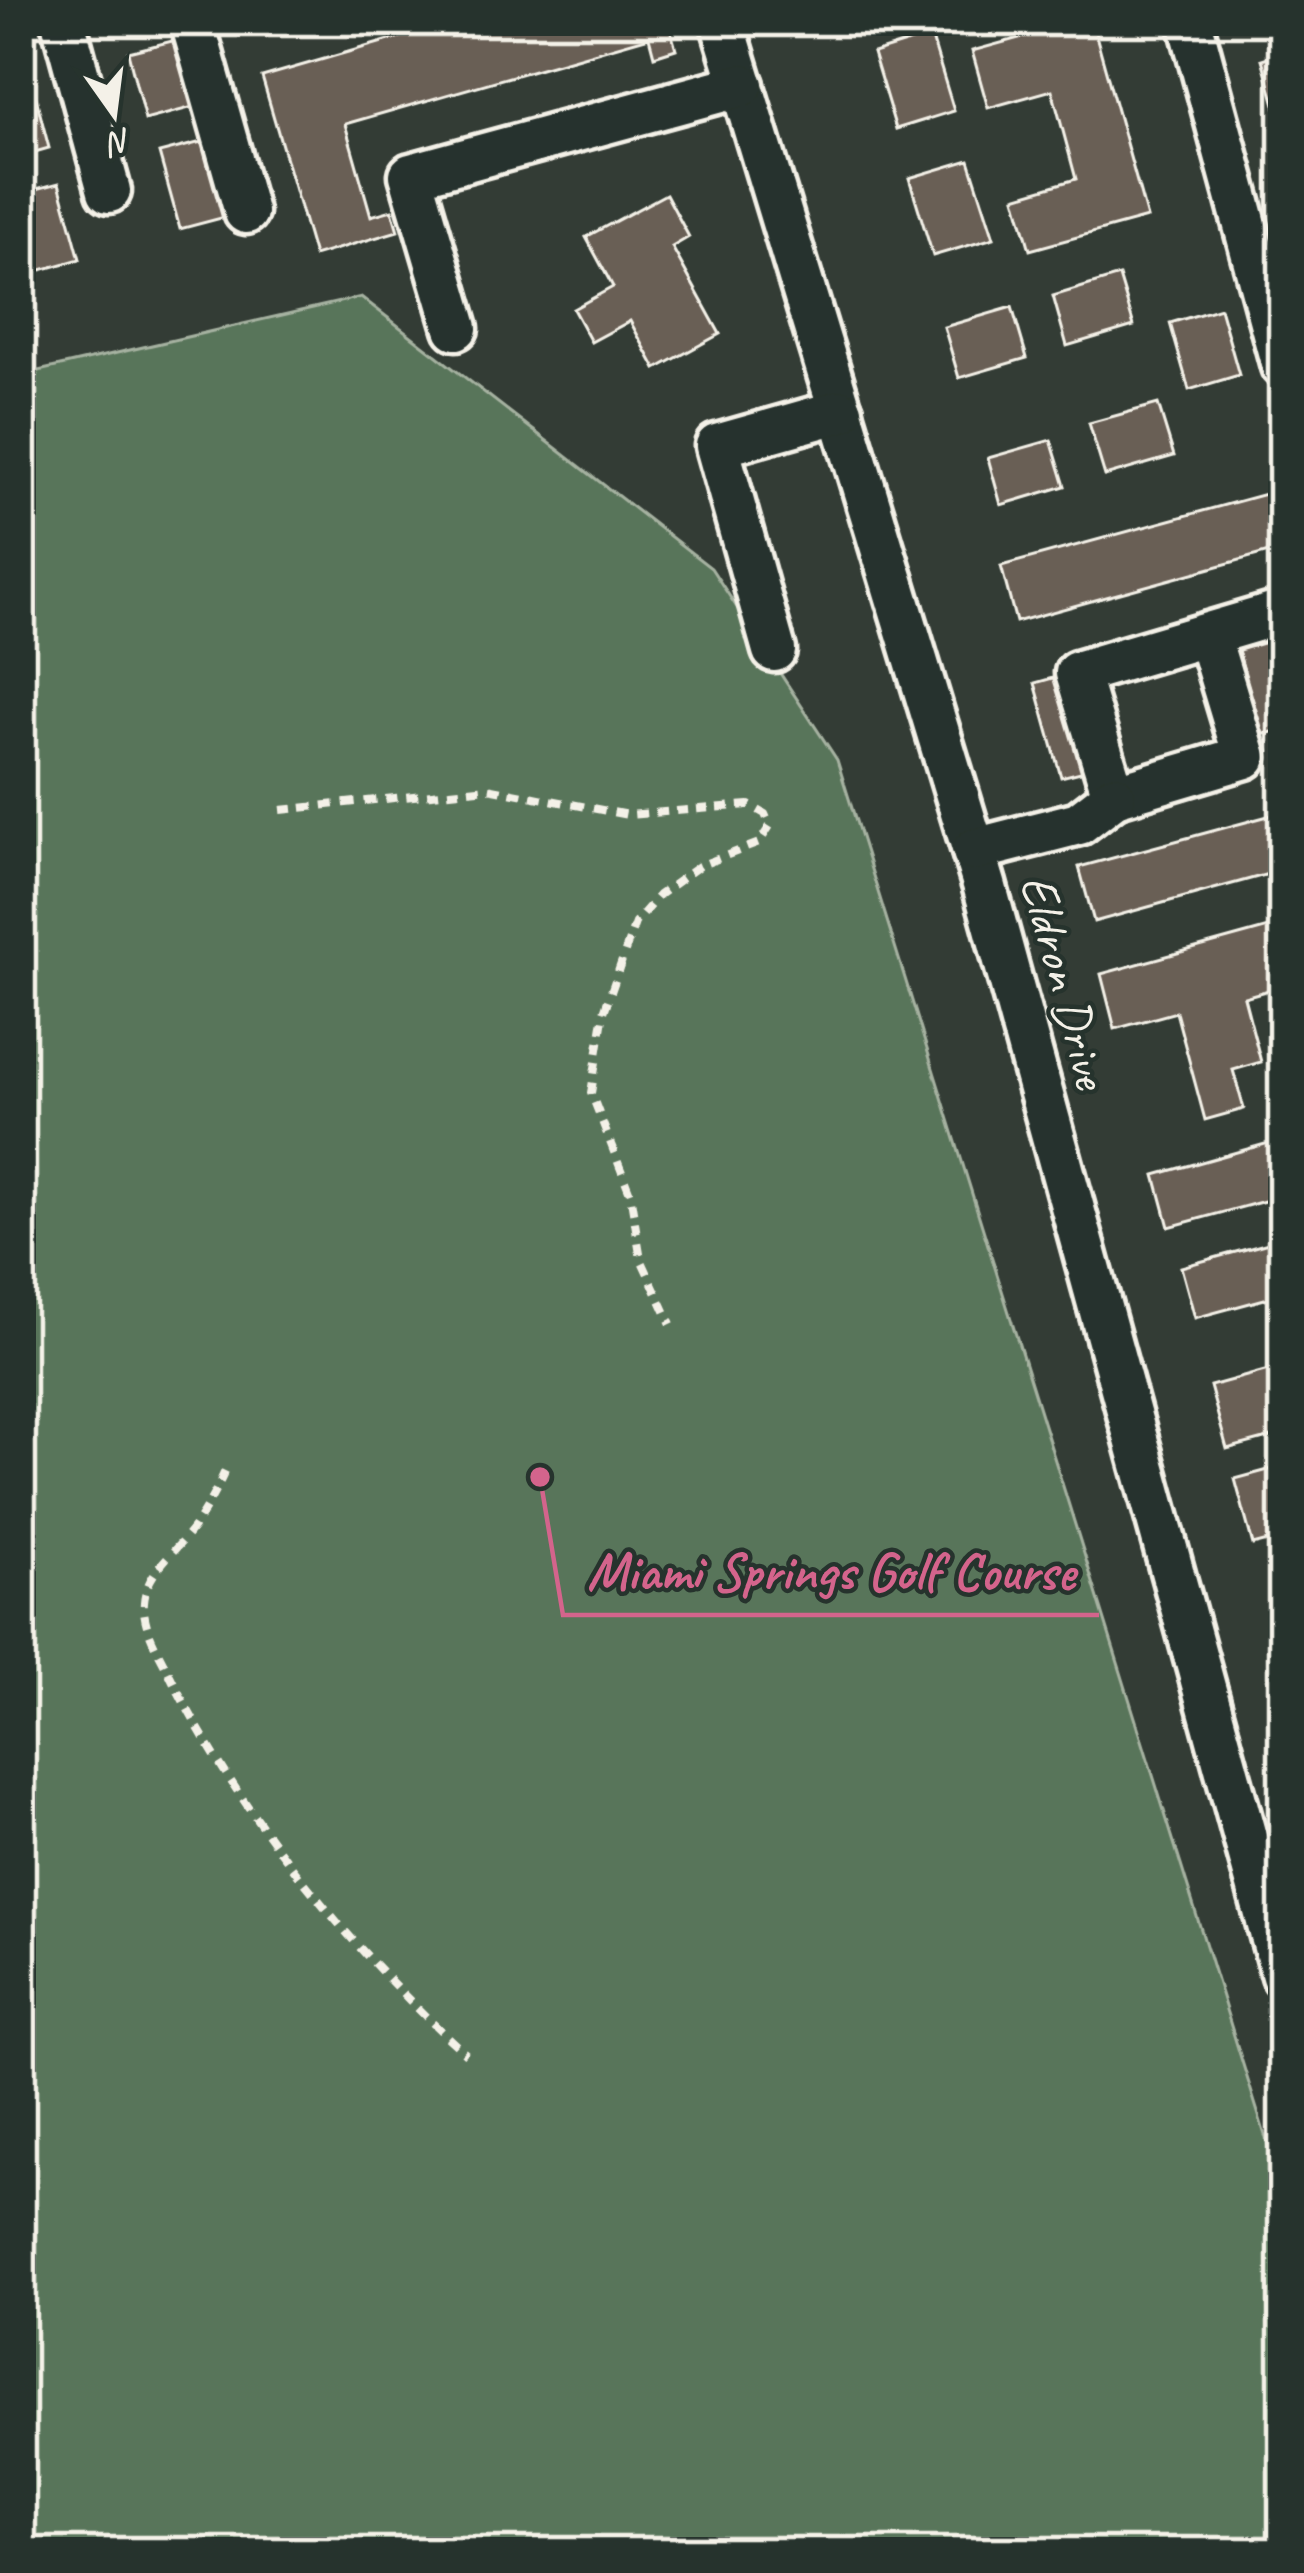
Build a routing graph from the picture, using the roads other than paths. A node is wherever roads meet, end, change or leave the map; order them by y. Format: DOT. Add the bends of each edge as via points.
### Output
graph roads {
  1 [pos="63,21"];
  2 [pos="192,21"];
  3 [pos="722,21"];
  4 [pos="1190,21"];
  5 [pos="742,85"];
  6 [pos="109,191"];
  7 [pos="246,212"];
  8 [pos="456,328"];
  9 [pos="1283,366"];
  10 [pos="841,411"];
  11 [pos="1283,612"];
  12 [pos="1208,634"];
  13 [pos="774,650"];
  14 [pos="1114,796"];
  15 [pos="974,850"];
  16 [pos="1283,1976"];
  1 -- 6 [label="street"];
  2 -- 7 [label="street"];
  3 -- 5 [label="street, Eldron Drive"];
  4 -- 9 [label="street"];
  5 -- 8 [label="street" via="411,175"];
  5 -- 10 [label="street, Eldron Drive"];
  10 -- 13 [label="street" via="717,446"];
  10 -- 15 [label="street, Eldron Drive"];
  11 -- 12 [label="street"];
  12 -- 14 [label="street" via="1245,757"];
  12 -- 14 [label="street" via="1077,673"];
  14 -- 15 [label="street" via="1079,823"];
  15 -- 16 [label="street, Eldron Drive"];
}
